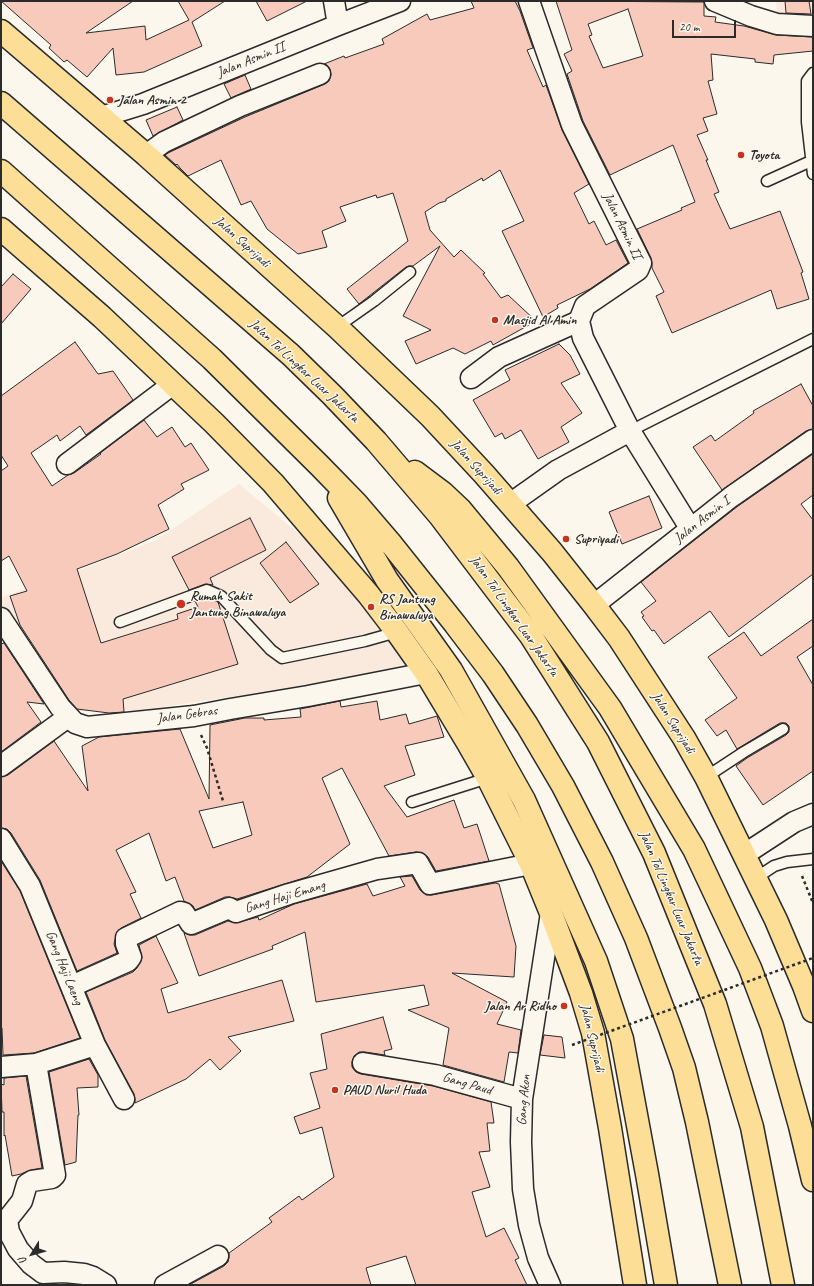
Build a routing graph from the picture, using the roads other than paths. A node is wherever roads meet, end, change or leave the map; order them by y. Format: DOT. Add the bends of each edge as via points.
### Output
graph roads {
  1 [pos="334,1"];
  2 [pos="400,1"];
  3 [pos="529,1"];
  4 [pos="715,1"];
  5 [pos="338,25"];
  6 [pos="810,26"];
  7 [pos="1,32"];
  8 [pos="813,73"];
  9 [pos="320,74"];
  10 [pos="1,103"];
  11 [pos="101,117"];
  12 [pos="146,155"];
  13 [pos="811,161"];
  14 [pos="1,171"];
  15 [pos="813,174"];
  16 [pos="767,180"];
  17 [pos="1,229"];
  18 [pos="410,272"];
  19 [pos="579,321"];
  20 [pos="337,328"];
  21 [pos="813,340"];
  22 [pos="471,378"];
  23 [pos="173,384"];
  24 [pos="630,431"];
  25 [pos="813,440"];
  26 [pos="376,441"];
  27 [pos="67,464"];
  28 [pos="320,466"];
  29 [pos="510,504"];
  30 [pos="690,528"];
  31 [pos="594,605"];
  32 [pos="1,618"];
  33 [pos="120,622"];
  34 [pos="397,632"];
  35 [pos="426,673"];
  36 [pos="68,717"];
  37 [pos="782,729"];
  38 [pos="1,766"];
  39 [pos="706,777"];
  40 [pos="488,778"];
  41 [pos="412,802"];
  42 [pos="813,814"];
  43 [pos="1,839"];
  44 [pos="745,854"];
  45 [pos="813,859"];
  46 [pos="530,864"];
  47 [pos="756,878"];
  48 [pos="551,913"];
  49 [pos="72,986"];
  50 [pos="813,1011"];
  51 [pos="95,1045"];
  52 [pos="363,1063"];
  53 [pos="36,1064"];
  54 [pos="1,1067"];
  55 [pos="124,1099"];
  56 [pos="522,1099"];
  57 [pos="813,1180"];
  58 [pos="218,1256"];
  59 [pos="106,1285"];
  60 [pos="165,1285"];
  61 [pos="550,1285"];
  62 [pos="635,1285"];
  63 [pos="666,1285"];
  64 [pos="730,1285"];
  65 [pos="783,1285"];
  1 -- 5 [label="street"];
  2 -- 5 [label="street, Jalan Asmin II"];
  3 -- 19 [label="street, Jalan Asmin II" via="572,125 641,263 638,270 585,306"];
  4 -- 6 [label="street" via="777,24"];
  5 -- 11 [label="street, Jalan Asmin II" via="143,104"];
  7 -- 11 [label="main road, Jalan Suprijadi"];
  8 -- 13 [label="lane" via="807,81"];
  9 -- 12 [label="street" via="240,106 164,142"];
  10 -- 26 [label="main road, Jalan Tol Lingkar Luar Jakarta" via="291,356"];
  11 -- 12 [label="main road, Jalan Suprijadi"];
  12 -- 20 [label="main road, Jalan Suprijadi"];
  13 -- 15 [label="lane"];
  13 -- 16 [label="lane"];
  14 -- 28 [label="main road" via="212,359"];
  17 -- 23 [label="main road, Jalan Suprijadi" via="102,317"];
  18 -- 20 [label="lane"];
  19 -- 22 [label="street" via="499,357"];
  19 -- 24 [label="street" via="583,338"];
  20 -- 29 [label="main road, Jalan Suprijadi" via="430,416"];
  21 -- 24 [label="lane"];
  23 -- 27 [label="street"];
  23 -- 34 [label="main road, Jalan Suprijadi" via="273,483 368,594"];
  24 -- 29 [label="street" via="558,470"];
  24 -- 30 [label="street"];
  25 -- 30 [label="street, Jalan Asmin I"];
  26 -- 57 [label="main road" via="460,509 508,567 610,708 694,849 753,975 774,1034"];
  26 -- 65 [label="main road, Jalan Tol Lingkar Luar Jakarta" via="440,516 532,636 598,742 654,852 714,1004 752,1128"];
  28 -- 63 [label="main road" via="387,580 451,670 520,793 596,961 622,1039"];
  28 -- 64 [label="main road" via="392,545 492,674 527,725 563,786 602,862 636,938 684,1068"];
  29 -- 31 [label="main road, Jalan Suprijadi"];
  30 -- 31 [label="street, Jalan Asmin I"];
  31 -- 39 [label="main road, Jalan Suprijadi" via="644,676"];
  32 -- 36 [label="street, Jalan Gebras"];
  33 -- 34 [label="lane" via="207,590 221,596 282,658"];
  34 -- 35 [label="main road, Jalan Suprijadi"];
  35 -- 36 [label="street, Jalan Gebras" via="194,716 87,726 75,723"];
  35 -- 40 [label="main road, Jalan Suprijadi"];
  36 -- 38 [label="street"];
  37 -- 39 [label="lane"];
  39 -- 44 [label="main road, Jalan Suprijadi"];
  40 -- 41 [label="lane"];
  40 -- 46 [label="main road, Jalan Suprijadi"];
  42 -- 44 [label="street" via="794,822"];
  43 -- 49 [label="street, Gang Haji Laeng" via="30,886"];
  44 -- 47 [label="main road, Jalan Suprijadi"];
  45 -- 47 [label="lane" via="774,866"];
  46 -- 48 [label="main road, Jalan Suprijadi"];
  46 -- 49 [label="street, Gang Haji Emang" via="430,884 418,863 377,869 236,912 229,908 190,924 184,913 180,912 126,938 131,957 128,962"];
  47 -- 50 [label="main road, Jalan Suprijadi"];
  48 -- 56 [label="street, Gang Akon"];
  48 -- 62 [label="main road, Jalan Suprijadi" via="581,992 593,1033"];
  49 -- 51 [label="street, Gang Haji Laeng"];
  51 -- 53 [label="street"];
  51 -- 55 [label="street, Gang Haji Laeng"];
  52 -- 56 [label="street, Gang Paud" via="435,1075"];
  53 -- 54 [label="street"];
  53 -- 59 [label="street" via="55,1175 28,1184 22,1201 7,1220 9,1232 18,1249 43,1273 84,1274"];
  56 -- 61 [label="street, Gang Akon" via="523,1189 538,1258"];
  58 -- 60 [label="street"];
}
